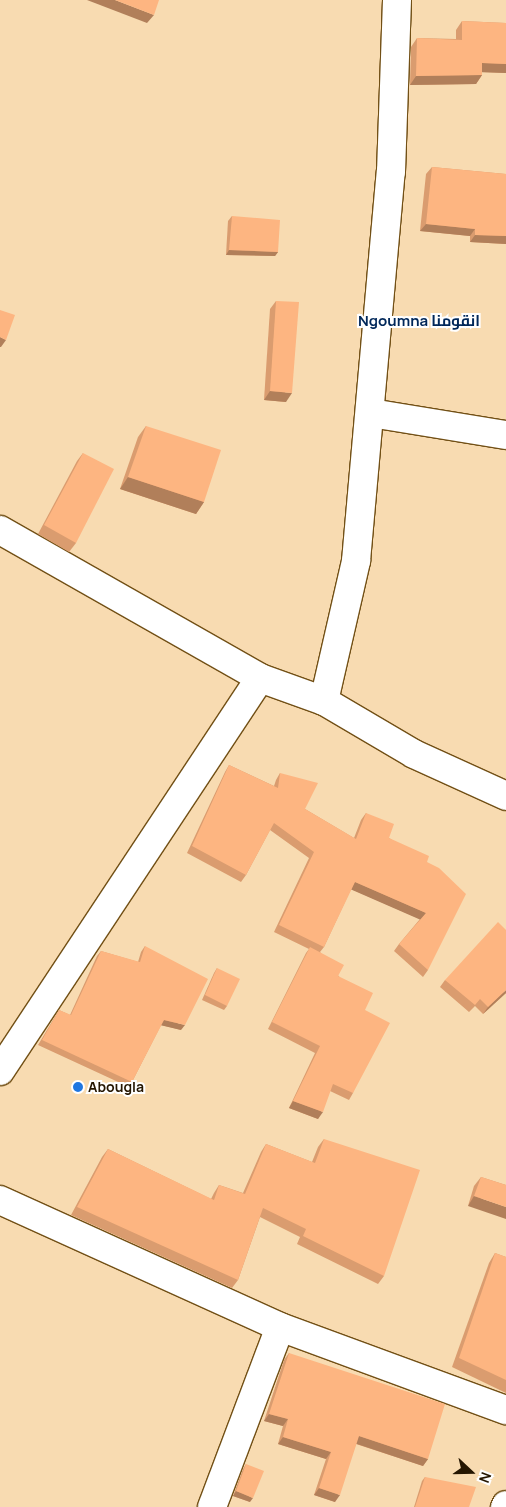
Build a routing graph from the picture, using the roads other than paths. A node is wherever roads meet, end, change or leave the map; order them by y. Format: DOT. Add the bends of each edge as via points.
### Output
graph roads {
  1 [pos="397,0"];
  2 [pos="371,413"];
  3 [pos="506,435"];
  4 [pos="0,530"];
  5 [pos="260,678"];
  6 [pos="324,701"];
  7 [pos="506,796"];
  8 [pos="0,1071"];
  9 [pos="0,1200"];
  10 [pos="280,1327"];
  11 [pos="506,1410"];
  12 [pos="212,1507"];
  1 -- 2 [label="street" via="391,172"];
  2 -- 3 [label="street"];
  2 -- 6 [label="street" via="356,561"];
  4 -- 5 [label="street"];
  5 -- 6 [label="street"];
  5 -- 8 [label="street"];
  6 -- 7 [label="street" via="414,754"];
  9 -- 10 [label="street"];
  10 -- 11 [label="street"];
  10 -- 12 [label="street"];
}
